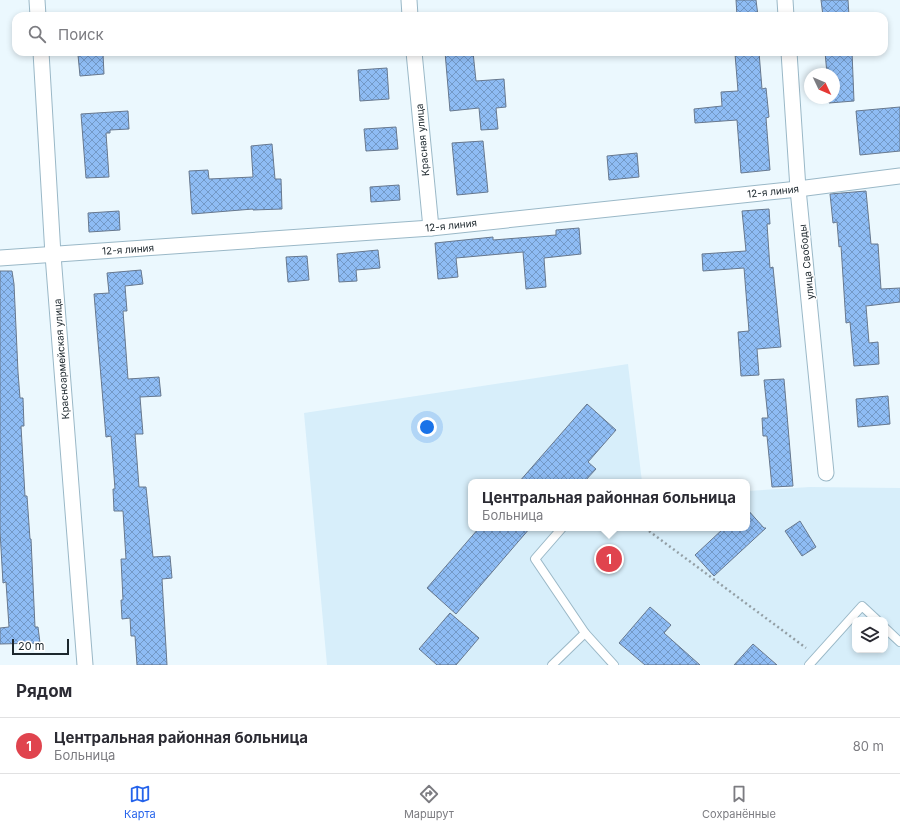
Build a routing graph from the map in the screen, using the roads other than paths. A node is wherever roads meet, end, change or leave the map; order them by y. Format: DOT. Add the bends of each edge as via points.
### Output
graph roads {
  1 [pos="37,0"];
  2 [pos="409,0"];
  3 [pos="785,0"];
  4 [pos="38,12"];
  5 [pos="410,12"];
  6 [pos="786,12"];
  7 [pos="41,56"];
  8 [pos="414,56"];
  9 [pos="789,56"];
  10 [pos="900,176"];
  11 [pos="798,189"];
  12 [pos="431,228"];
  13 [pos="53,255"];
  14 [pos="0,258"];
  15 [pos="826,473"];
  16 [pos="559,531"];
  17 [pos="852,617"];
  18 [pos="852,617"];
  19 [pos="874,617"];
  20 [pos="888,631"];
  21 [pos="585,633"];
  22 [pos="900,642"];
  23 [pos="85,665"];
  24 [pos="552,665"];
  25 [pos="614,665"];
  26 [pos="809,665"];
  1 -- 4 [label="street"];
  2 -- 5 [label="street"];
  3 -- 6 [label="street"];
  7 -- 13 [label="street, Красноармейская улица"];
  8 -- 12 [label="street, Красная улица"];
  9 -- 11 [label="street, улица Свободы"];
  10 -- 11 [label="street, 12-я линия"];
  11 -- 12 [label="street, 12-я линия"];
  11 -- 15 [label="street, улица Свободы"];
  12 -- 13 [label="street, 12-я линия"];
  13 -- 14 [label="street, 12-я линия"];
  13 -- 23 [label="street, Красноармейская улица"];
  16 -- 21 [label="lane" via="535,558"];
  17 -- 19 [label="lane" via="862,606"];
  18 -- 26 [label="lane"];
  20 -- 22 [label="lane"];
  21 -- 24 [label="lane"];
  21 -- 25 [label="lane"];
}
